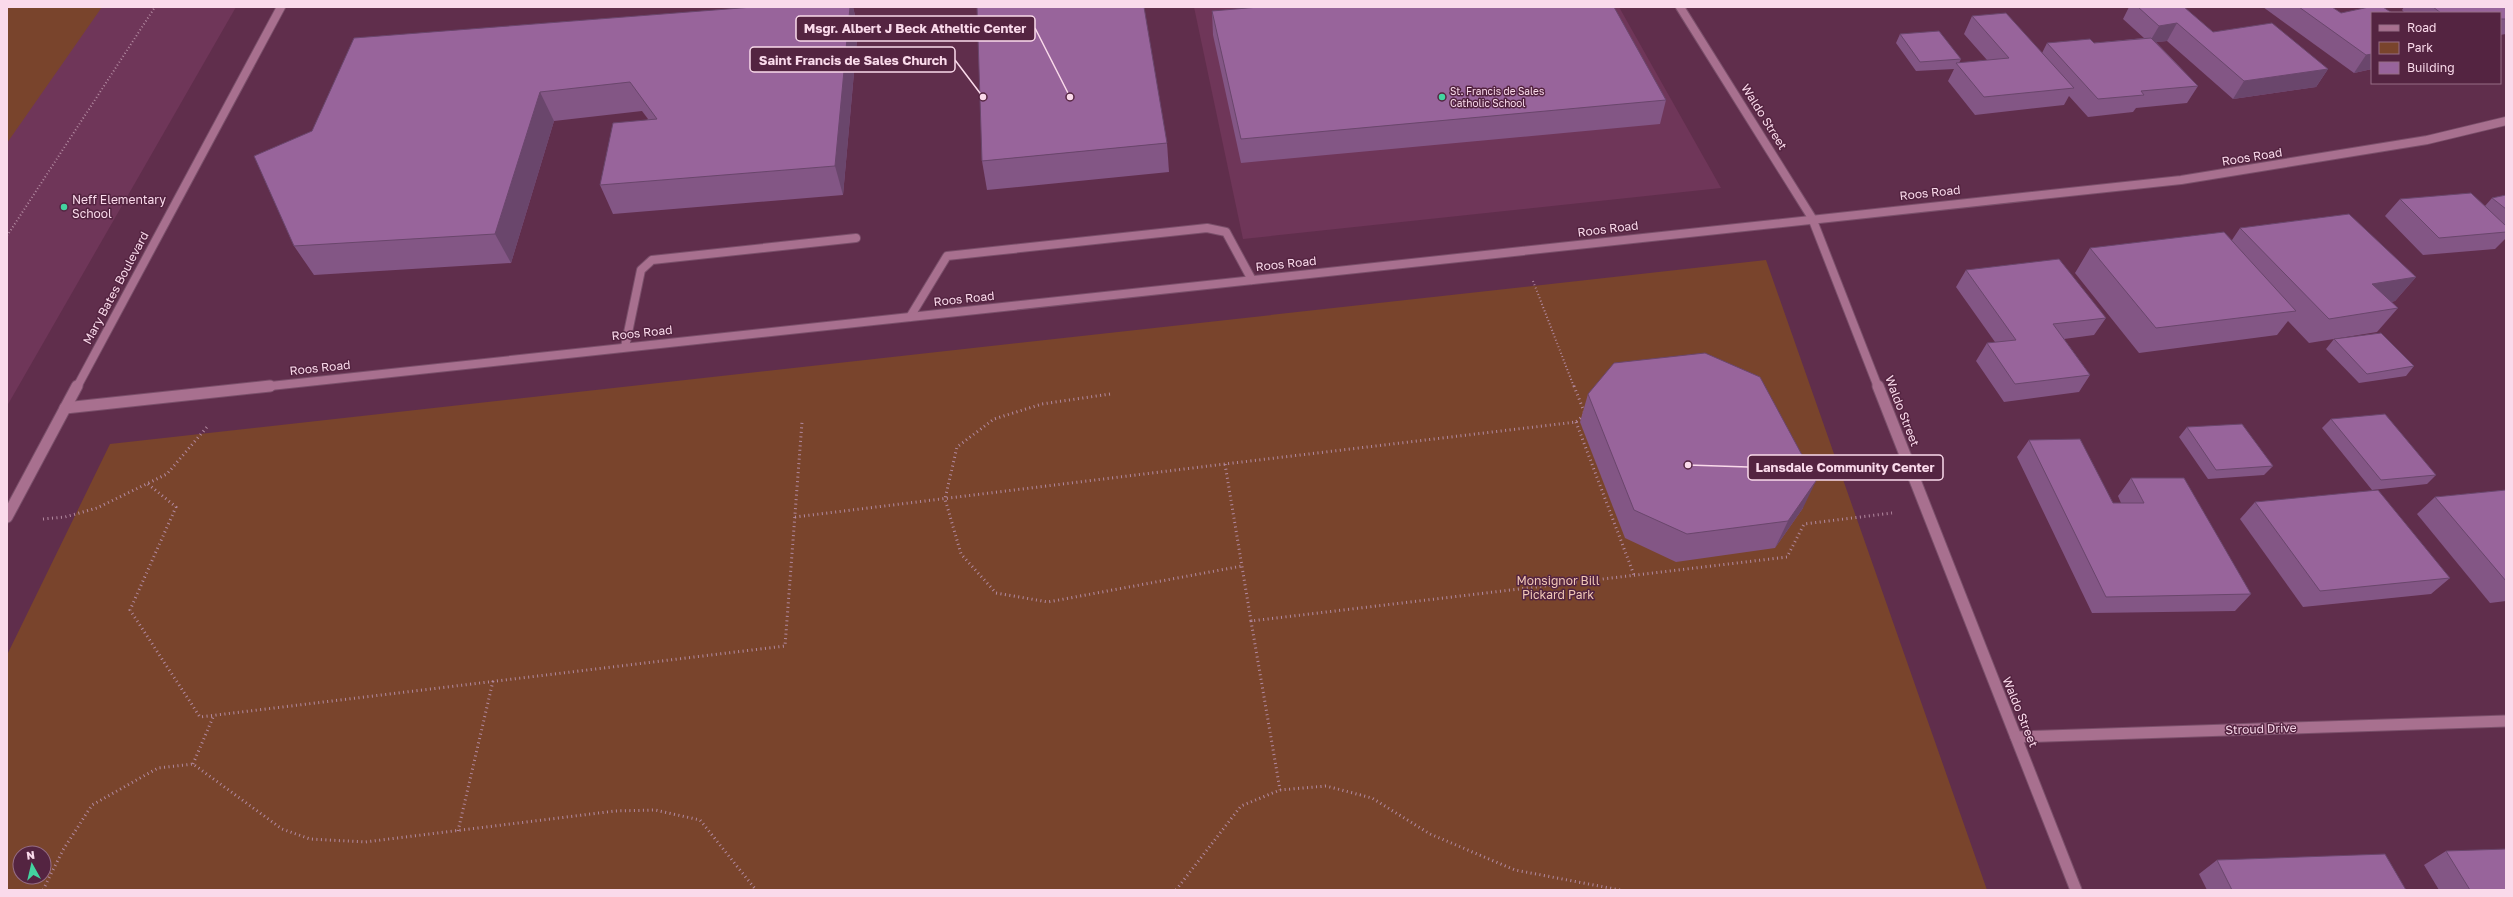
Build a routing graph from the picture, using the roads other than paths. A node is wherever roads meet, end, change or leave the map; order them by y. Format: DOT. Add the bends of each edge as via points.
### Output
graph roads {
  1 [pos="281,7"];
  2 [pos="1680,7"];
  3 [pos="2506,121"];
  4 [pos="1812,218"];
  5 [pos="856,238"];
  6 [pos="1252,280"];
  7 [pos="910,317"];
  8 [pos="624,347"];
  9 [pos="65,408"];
  10 [pos="7,517"];
  11 [pos="2506,721"];
  12 [pos="2016,737"];
  13 [pos="2076,890"];
  1 -- 9 [label="street, Mary Bates Boulevard"];
  2 -- 4 [label="street, Waldo Street"];
  3 -- 4 [label="street, Roos Road" via="2420,142 2181,180"];
  4 -- 6 [label="street, Roos Road"];
  4 -- 12 [label="street, Waldo Street"];
  5 -- 8 [label="street" via="652,260 641,270"];
  6 -- 7 [label="street, Roos Road"];
  6 -- 7 [label="street" via="1226,232 1207,228 947,256"];
  7 -- 8 [label="street, Roos Road"];
  8 -- 9 [label="street, Roos Road"];
  9 -- 10 [label="street, Mary Bates Boulevard"];
  11 -- 12 [label="street, Stroud Drive"];
  12 -- 13 [label="street, Waldo Street"];
}
